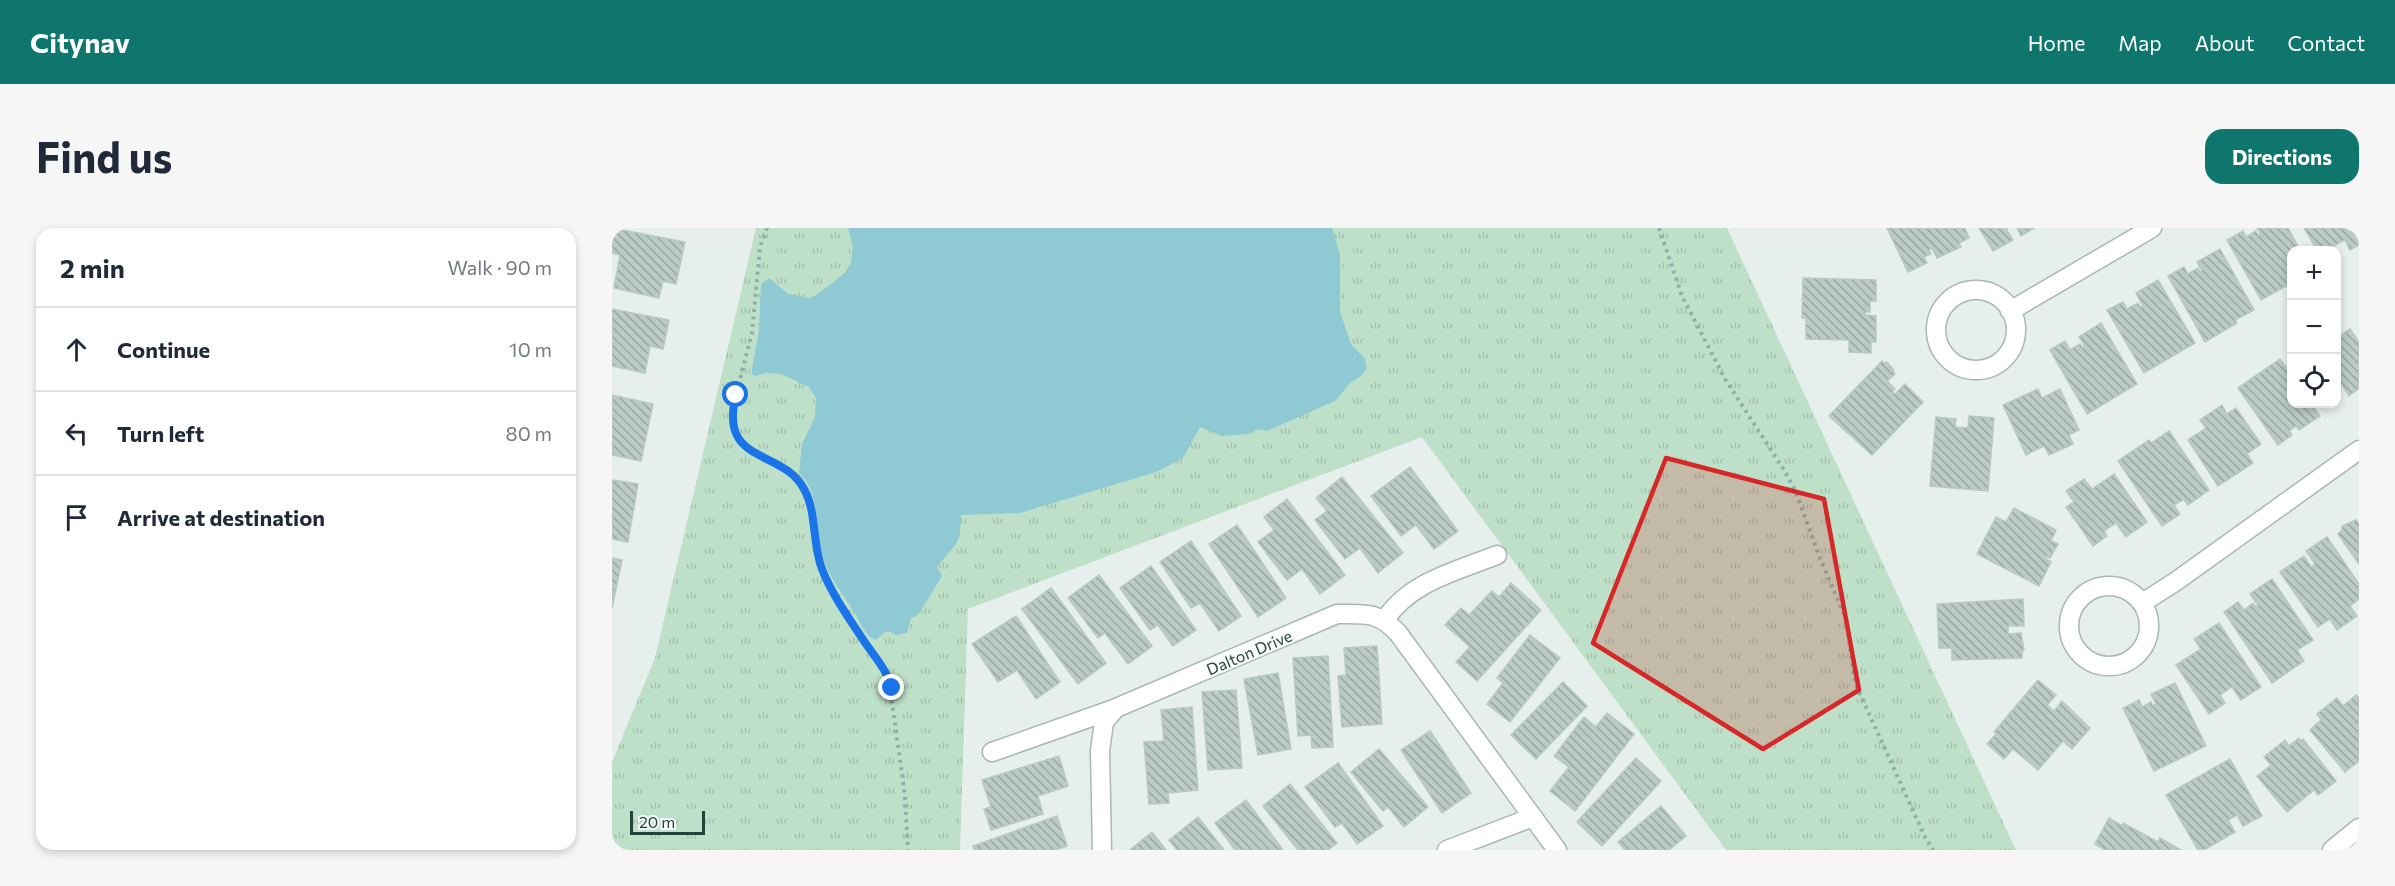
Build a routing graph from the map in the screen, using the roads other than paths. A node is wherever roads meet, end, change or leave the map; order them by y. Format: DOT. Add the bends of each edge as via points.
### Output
graph roads {
  1 [pos="2152,228"];
  2 [pos="2010,311"];
  3 [pos="2359,450"];
  4 [pos="1497,555"];
  5 [pos="2142,603"];
  6 [pos="1385,620"];
  7 [pos="1116,708"];
  8 [pos="992,752"];
  9 [pos="1533,817"];
  10 [pos="2359,828"];
  11 [pos="1102,850"];
  12 [pos="1447,850"];
  13 [pos="1557,850"];
  14 [pos="2332,850"];
  1 -- 2 [label="street"];
  2 -- 2 [label="street" via="2005,302 1990,292 1972,290 1956,295 1942,307 1936,324 1937,342 1946,357 1961,368 1979,370 1996,365 2009,352 2015,336"];
  3 -- 5 [label="street"];
  4 -- 6 [label="street" via="1417,587"];
  5 -- 5 [label="street" via="2128,591 2111,586 2093,589 2079,599 2070,615 2069,633 2076,649 2089,662 2107,667 2124,664 2139,653 2147,638 2149,620"];
  6 -- 7 [label="street, Dalton Drive" via="1370,614 1337,614"];
  6 -- 9 [label="street"];
  7 -- 8 [label="street, Dalton Drive"];
  7 -- 11 [label="street" via="1104,722 1100,751"];
  9 -- 12 [label="street"];
  9 -- 13 [label="street"];
  10 -- 14 [label="street"];
}
